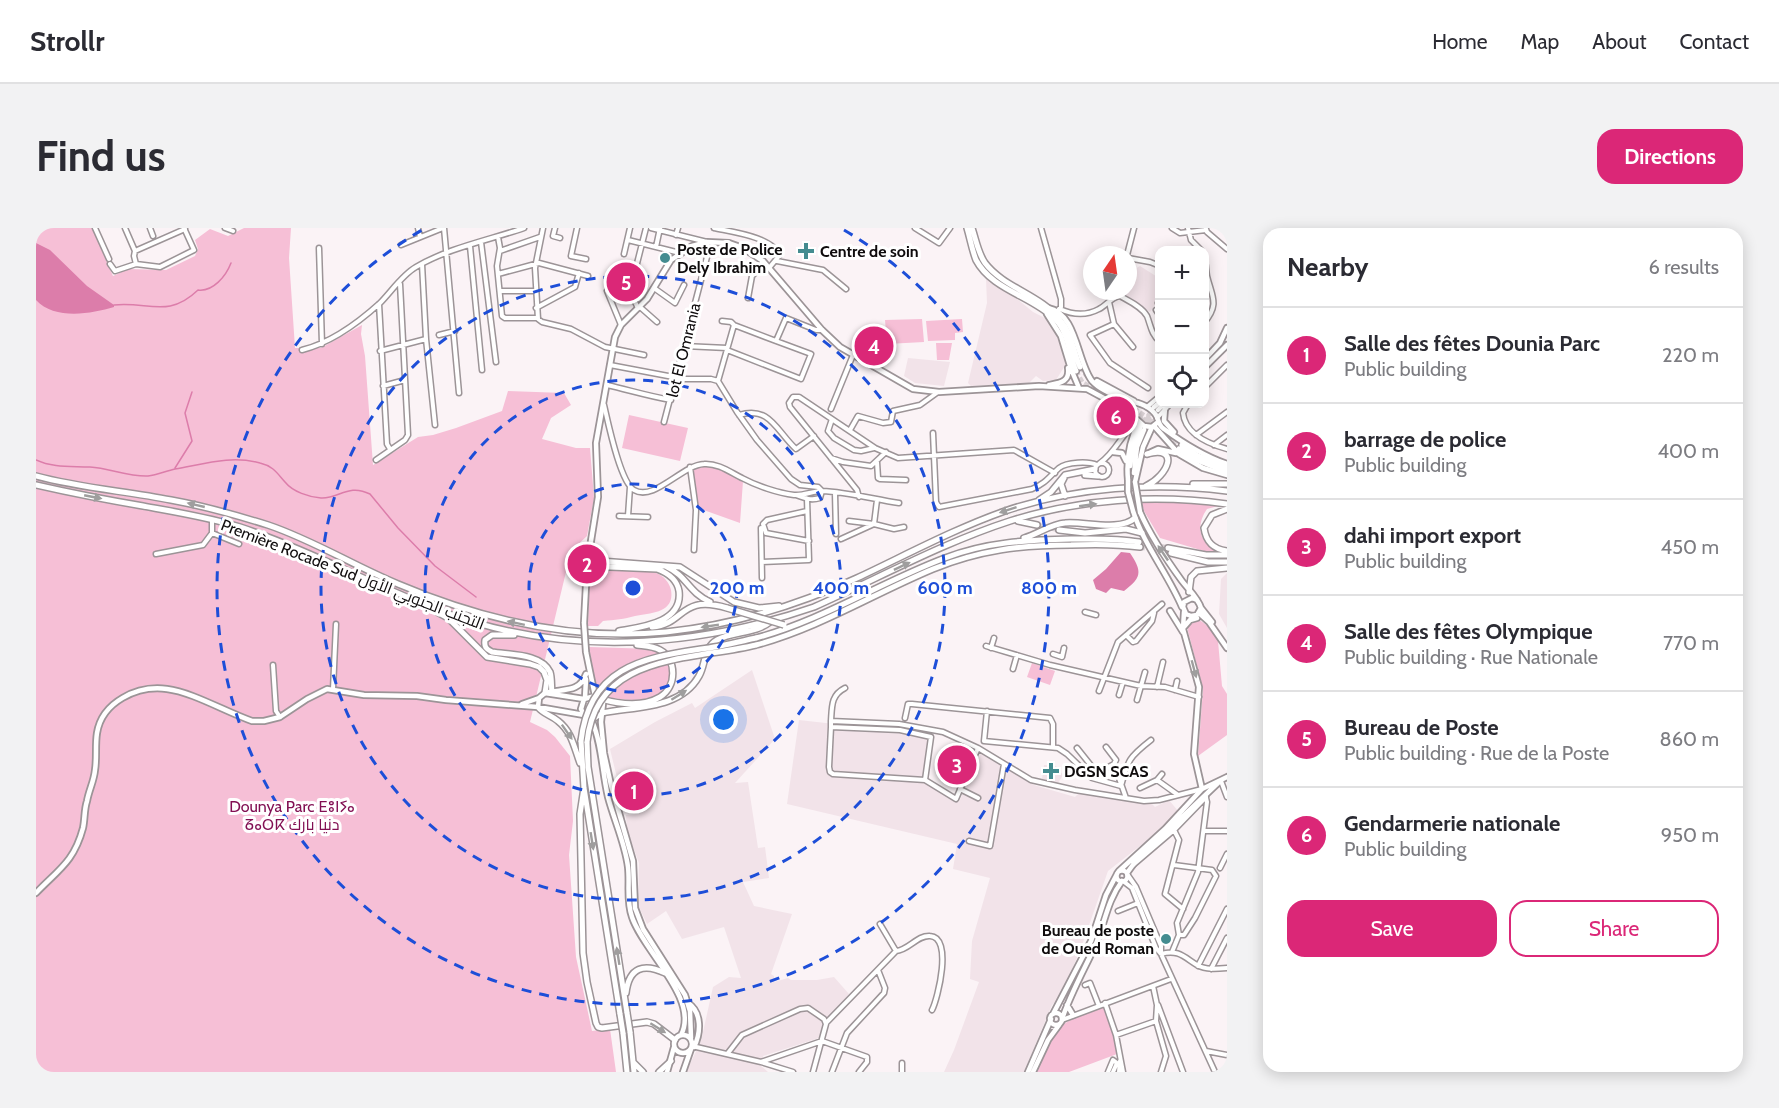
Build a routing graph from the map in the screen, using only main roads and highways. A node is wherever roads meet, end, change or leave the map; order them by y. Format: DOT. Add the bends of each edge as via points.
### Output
graph roads {
  1 [pos="967,228"];
  2 [pos="972,228"];
  3 [pos="1047,310"];
  4 [pos="1227,327"];
  5 [pos="1227,345"];
  6 [pos="1209,355"];
  7 [pos="1067,357"];
  8 [pos="1209,364"];
  9 [pos="1080,369"];
  10 [pos="1089,377"];
  11 [pos="1076,381"];
  12 [pos="1040,387"];
  13 [pos="1052,387"];
  14 [pos="1080,388"];
  15 [pos="1087,389"];
  16 [pos="1131,402"];
  17 [pos="1164,408"];
  18 [pos="1128,412"];
  19 [pos="1155,423"];
  20 [pos="1140,425"];
  21 [pos="1181,447"];
  22 [pos="1112,453"];
  23 [pos="1147,454"];
  24 [pos="1127,465"];
  25 [pos="1138,466"];
  26 [pos="1227,466"];
  27 [pos="1227,473"];
  28 [pos="36,476"];
  29 [pos="1128,480"];
  30 [pos="1135,482"];
  31 [pos="1227,484"];
  32 [pos="36,485"];
  33 [pos="1144,487"];
  34 [pos="1167,487"];
  35 [pos="1227,491"];
  36 [pos="1065,496"];
  37 [pos="1036,502"];
  38 [pos="1227,504"];
  39 [pos="1227,509"];
  40 [pos="1135,518"];
  41 [pos="1010,521"];
  42 [pos="1037,525"];
  43 [pos="1059,530"];
  44 [pos="1142,533"];
  45 [pos="1013,541"];
  46 [pos="588,552"];
  47 [pos="1227,553"];
  48 [pos="1227,562"];
  49 [pos="587,563"];
  50 [pos="603,564"];
  51 [pos="658,565"];
  52 [pos="1227,568"];
  53 [pos="585,580"];
  54 [pos="1189,592"];
  55 [pos="414,600"];
  56 [pos="1197,600"];
  57 [pos="714,604"];
  58 [pos="795,604"];
  59 [pos="1183,610"];
  60 [pos="1200,610"];
  61 [pos="1170,611"];
  62 [pos="1205,618"];
  63 [pos="773,620"];
  64 [pos="805,622"];
  65 [pos="638,628"];
  66 [pos="1183,628"];
  67 [pos="606,634"];
  68 [pos="1185,637"];
  69 [pos="545,638"];
  70 [pos="756,641"];
  71 [pos="612,643"];
  72 [pos="1227,646"];
  73 [pos="587,661"];
  74 [pos="586,674"];
  75 [pos="548,692"];
  76 [pos="539,698"];
  77 [pos="598,698"];
  78 [pos="585,699"];
  79 [pos="520,705"];
  80 [pos="538,707"];
  81 [pos="602,714"];
  82 [pos="584,715"];
  83 [pos="591,718"];
  84 [pos="584,741"];
  85 [pos="582,768"];
  86 [pos="1227,777"];
  87 [pos="584,788"];
  88 [pos="1205,793"];
  89 [pos="1118,872"];
  90 [pos="1127,874"];
  91 [pos="1123,881"];
  92 [pos="36,893"];
  93 [pos="665,973"];
  94 [pos="625,1000"];
  95 [pos="688,1003"];
  96 [pos="1067,1005"];
  97 [pos="1073,1016"];
  98 [pos="1052,1017"];
  99 [pos="1061,1021"];
  100 [pos="681,1035"];
  101 [pos="691,1038"];
  102 [pos="675,1040"];
  103 [pos="674,1047"];
  104 [pos="693,1047"];
  105 [pos="671,1061"];
  106 [pos="633,1062"];
  107 [pos="627,1072"];
  108 [pos="634,1072"];
  109 [pos="644,1072"];
  110 [pos="659,1072"];
  111 [pos="668,1072"];
  112 [pos="683,1072"];
  113 [pos="1028,1072"];
  114 [pos="1033,1072"];
  1 -- 3 [label="highway" via="976,259 988,275"];
  2 -- 3 [label="highway" via="980,255 991,270"];
  3 -- 7 [label="main road"];
  3 -- 9 [label="highway" via="1065,334"];
  3 -- 9 [label="main road" via="1058,310 1071,328"];
  4 -- 6 [label="main road"];
  5 -- 8 [label="main road"];
  7 -- 11 [label="main road"];
  7 -- 12 [label="main road" via="1067,379"];
  9 -- 10 [label="main road"];
  9 -- 16 [label="main road"];
  10 -- 11 [label="main road" via="1079,375"];
  10 -- 15 [label="main road"];
  10 -- 16 [label="main road" via="1099,387"];
  11 -- 13 [label="main road"];
  11 -- 14 [label="main road"];
  12 -- 13 [label="main road"];
  12 -- 46 [label="main road" via="939,392 913,388 840,347 770,268 743,248 707,242 692,246 671,260 639,308 621,326 613,348 596,448 598,497"];
  13 -- 14 [label="main road"];
  14 -- 15 [label="main road"];
  15 -- 18 [label="main road"];
  16 -- 18 [label="main road"];
  16 -- 19 [label="main road" via="1146,407"];
  17 -- 21 [label="main road" via="1164,421"];
  18 -- 20 [label="main road"];
  19 -- 20 [label="main road"];
  19 -- 21 [label="main road"];
  19 -- 21 [label="main road"];
  19 -- 25 [label="main road"];
  20 -- 24 [label="main road" via="1130,442"];
  20 -- 29 [label="main road"];
  20 -- 30 [label="main road"];
  21 -- 23 [label="main road"];
  21 -- 26 [label="highway"];
  21 -- 27 [label="highway" via="1206,465"];
  22 -- 24 [label="main road" via="1122,453"];
  23 -- 25 [label="main road"];
  23 -- 33 [label="highway" via="1163,453 1168,463 1162,476"];
  24 -- 29 [label="main road"];
  25 -- 30 [label="main road"];
  67 -- 28 [label="highway, Première Rocade Sud التجنب الجنوبي الأول, one-way" via="551,630 472,611 398,584 272,526 225,512"];
  29 -- 40 [label="main road, bridge"];
  54 -- 30 [label="main road, one-way, bridge" via="1154,541 1140,512"];
  31 -- 34 [label="highway"];
  32 -- 55 [label="highway, Première Rocade Sud التجنب الجنوبي الأول, one-way" via="212,520 287,544"];
  33 -- 34 [label="highway, Première Rocade Sud التجنب الجنوبي الأول"];
  33 -- 36 [label="highway, Première Rocade Sud التجنب الجنوبي الأول"];
  34 -- 35 [label="highway"];
  36 -- 37 [label="highway, Première Rocade Sud التجنب الجنوبي الأول"];
  36 -- 37 [label="highway" via="1061,484 1066,478 1097,468 1065,475"];
  37 -- 58 [label="highway, Première Rocade Sud التجنب الجنوبي الأول, one-way" via="978,521"];
  41 -- 38 [label="highway, Première Rocade Sud التجنب الجنوبي الأول, one-way" via="1072,507 1150,498"];
  39 -- 47 [label="highway" via="1212,514 1204,528 1207,540"];
  40 -- 44 [label="main road"];
  40 -- 45 [label="highway" via="1108,525 1063,523"];
  41 -- 42 [label="highway"];
  63 -- 41 [label="highway, Première Rocade Sud التجنب الجنوبي الأول, one-way" via="813,607 942,547"];
  43 -- 44 [label="highway" via="1085,533 1126,529"];
  44 -- 59 [label="main road"];
  45 -- 64 [label="highway" via="943,559"];
  45 -- 70 [label="highway" via="1105,539 1140,544 1023,546 977,553 905,581 825,620"];
  46 -- 49 [label="main road"];
  46 -- 50 [label="main road"];
  47 -- 48 [label="highway" via="1170,551 1208,562"];
  49 -- 50 [label="highway"];
  49 -- 53 [label="main road"];
  50 -- 51 [label="highway"];
  50 -- 53 [label="main road"];
  50 -- 65 [label="highway" via="657,569 676,582 679,595 675,609 662,620"];
  51 -- 57 [label="highway" via="680,574 693,592"];
  51 -- 58 [label="highway" via="680,567 740,604 766,608"];
  52 -- 54 [label="highway" via="1197,571 1191,577"];
  53 -- 73 [label="main road, bridge"];
  54 -- 56 [label="main road"];
  55 -- 69 [label="highway, Première Rocade Sud التجنب الجنوبي الأول" via="475,622"];
  55 -- 75 [label="highway" via="448,618 487,657 539,667 547,680"];
  56 -- 59 [label="main road" via="1189,598"];
  56 -- 60 [label="main road"];
  57 -- 64 [label="highway, bridge" via="784,624"];
  57 -- 65 [label="highway" via="698,604 663,625"];
  58 -- 67 [label="highway, Première Rocade Sud التجنب الجنوبي الأول, one-way" via="703,627"];
  59 -- 60 [label="main road" via="1191,616"];
  59 -- 66 [label="main road"];
  60 -- 62 [label="main road"];
  60 -- 72 [label="main road"];
  61 -- 68 [label="main road"];
  62 -- 66 [label="main road" via="1191,620"];
  62 -- 72 [label="main road"];
  63 -- 71 [label="highway, Première Rocade Sud التجنب الجنوبي الأول" via="704,636"];
  81 -- 63 [label="highway, one-way" via="674,698 697,680 707,651 716,640"];
  64 -- 70 [label="highway"];
  65 -- 67 [label="highway"];
  66 -- 68 [label="main road"];
  68 -- 88 [label="main road, one-way" via="1199,687 1194,754"];
  69 -- 71 [label="highway, Première Rocade Sud التجنب الجنوبي الأول"];
  69 -- 75 [label="highway" via="499,634 488,637 484,645 492,652 544,665 549,672"];
  70 -- 84 [label="highway, bridge" via="671,653 627,667 607,682 593,702 585,721"];
  71 -- 77 [label="highway" via="659,650 672,666 672,681 666,693 651,701 625,703"];
  73 -- 74 [label="main road"];
  73 -- 77 [label="main road"];
  74 -- 75 [label="main road" via="575,688"];
  74 -- 78 [label="main road"];
  75 -- 76 [label="main road"];
  75 -- 78 [label="main road"];
  76 -- 79 [label="main road"];
  76 -- 80 [label="main road"];
  77 -- 78 [label="main road"];
  77 -- 81 [label="main road" via="604,706"];
  78 -- 82 [label="main road" via="581,705"];
  79 -- 80 [label="main road"];
  79 -- 92 [label="main road" via="364,695 333,689 319,692 280,717 252,721 178,691 162,688 130,694 112,704 97,734 94,776 75,851 66,866"];
  80 -- 82 [label="main road"];
  80 -- 85 [label="highway, one-way" via="567,730"];
  81 -- 83 [label="main road"];
  81 -- 95 [label="main road" via="605,758 633,861 636,914"];
  82 -- 83 [label="main road"];
  83 -- 93 [label="main road" via="611,810 627,861 631,912"];
  84 -- 85 [label="highway"];
  94 -- 84 [label="highway, one-way"];
  85 -- 87 [label="highway"];
  86 -- 88 [label="main road"];
  87 -- 102 [label="highway, one-way" via="580,814 583,953 596,1023 602,1028 651,1023"];
  87 -- 107 [label="highway, one-way, bridge"];
  88 -- 89 [label="main road"];
  88 -- 90 [label="main road"];
  89 -- 90 [label="main road"];
  89 -- 91 [label="main road" via="1117,878"];
  89 -- 98 [label="main road" via="1091,941"];
  90 -- 91 [label="main road"];
  91 -- 96 [label="main road" via="1110,898 1096,944"];
  93 -- 94 [label="highway" via="649,967 635,972 628,981"];
  93 -- 100 [label="main road" via="684,1007"];
  94 -- 106 [label="highway, bridge"];
  95 -- 101 [label="main road"];
  95 -- 104 [label="main road" via="699,1020"];
  96 -- 97 [label="main road"];
  96 -- 99 [label="main road"];
  98 -- 99 [label="main road" via="1060,1014"];
  98 -- 99 [label="main road" via="1053,1024"];
  98 -- 113 [label="main road"];
  99 -- 114 [label="main road"];
  100 -- 101 [label="main road"];
  100 -- 102 [label="main road"];
  101 -- 104 [label="main road"];
  102 -- 103 [label="main road"];
  103 -- 104 [label="main road" via="683,1053"];
  103 -- 105 [label="main road"];
  104 -- 112 [label="main road"];
  105 -- 110 [label="highway"];
  105 -- 111 [label="main road"];
  106 -- 108 [label="highway"];
  106 -- 109 [label="highway"];
}
